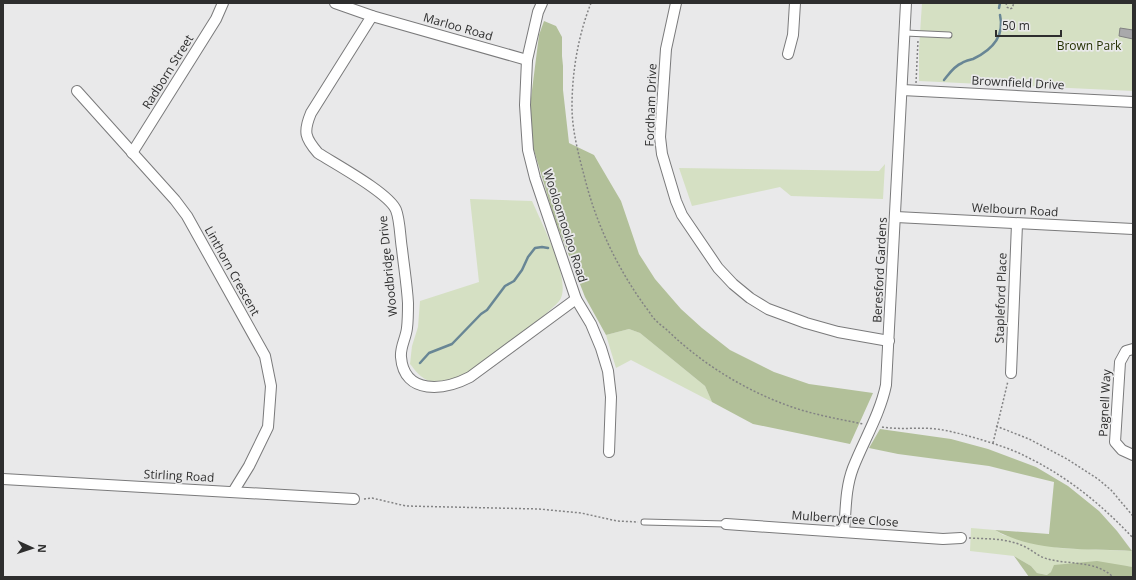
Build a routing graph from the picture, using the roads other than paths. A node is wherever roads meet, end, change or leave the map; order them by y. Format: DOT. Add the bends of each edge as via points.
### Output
graph roads {
  1 [pos="223,3"];
  2 [pos="335,3"];
  3 [pos="542,3"];
  4 [pos="676,3"];
  5 [pos="795,3"];
  6 [pos="906,3"];
  7 [pos="372,16"];
  8 [pos="905,32"];
  9 [pos="949,35"];
  10 [pos="788,54"];
  11 [pos="527,60"];
  12 [pos="902,90"];
  13 [pos="77,91"];
  14 [pos="1133,102"];
  15 [pos="132,153"];
  16 [pos="896,217"];
  17 [pos="1017,224"];
  18 [pos="1133,229"];
  19 [pos="576,299"];
  20 [pos="889,341"];
  21 [pos="1133,348"];
  22 [pos="1010,373"];
  23 [pos="609,452"];
  24 [pos="1133,456"];
  25 [pos="3,479"];
  26 [pos="233,492"];
  27 [pos="354,499"];
  28 [pos="644,522"];
  29 [pos="726,524"];
  30 [pos="844,532"];
  31 [pos="961,538"];
  1 -- 15 [label="street, Radborn Street" via="216,19"];
  2 -- 7 [label="street, Marloo Road"];
  3 -- 11 [label="street, Wooloomooloo Road"];
  4 -- 20 [label="street, Fordham Drive" via="666,49 660,137 662,154 682,215 718,268 750,298 768,309 838,332"];
  5 -- 10 [label="street" via="793,35"];
  6 -- 8 [label="street, Beresford Gardens"];
  7 -- 11 [label="street, Marloo Road"];
  7 -- 19 [label="street, Woodbridge Drive" via="311,113 306,123 305,134 318,153 383,194 396,209 408,303 407,327 401,356 407,377 422,386 436,387 461,382"];
  8 -- 9 [label="lane"];
  8 -- 12 [label="street, Beresford Gardens"];
  11 -- 19 [label="street, Wooloomooloo Road" via="525,105 528,150"];
  12 -- 14 [label="street, Brownfield Drive"];
  12 -- 16 [label="street, Beresford Gardens"];
  13 -- 15 [label="street, Linthorn Crescent"];
  15 -- 26 [label="street, Linthorn Crescent" via="187,216 265,356 271,386 268,427"];
  16 -- 17 [label="street, Welbourn Road"];
  16 -- 20 [label="street, Beresford Gardens"];
  17 -- 18 [label="street, Welbourn Road"];
  17 -- 22 [label="street, Stapleford Place"];
  19 -- 23 [label="street, Wooloomooloo Road" via="591,324 608,371 611,385"];
  20 -- 30 [label="street, Beresford Gardens" via="883,399 849,482"];
  21 -- 24 [label="street, Pagnell Way" via="1126,351 1120,362 1115,442 1122,450"];
  25 -- 26 [label="street, Stirling Road"];
  26 -- 27 [label="street, Stirling Road"];
  28 -- 29 [label="lane"];
  29 -- 30 [label="street, Mulberrytree Close"];
  30 -- 31 [label="street, Mulberrytree Close"];
}
